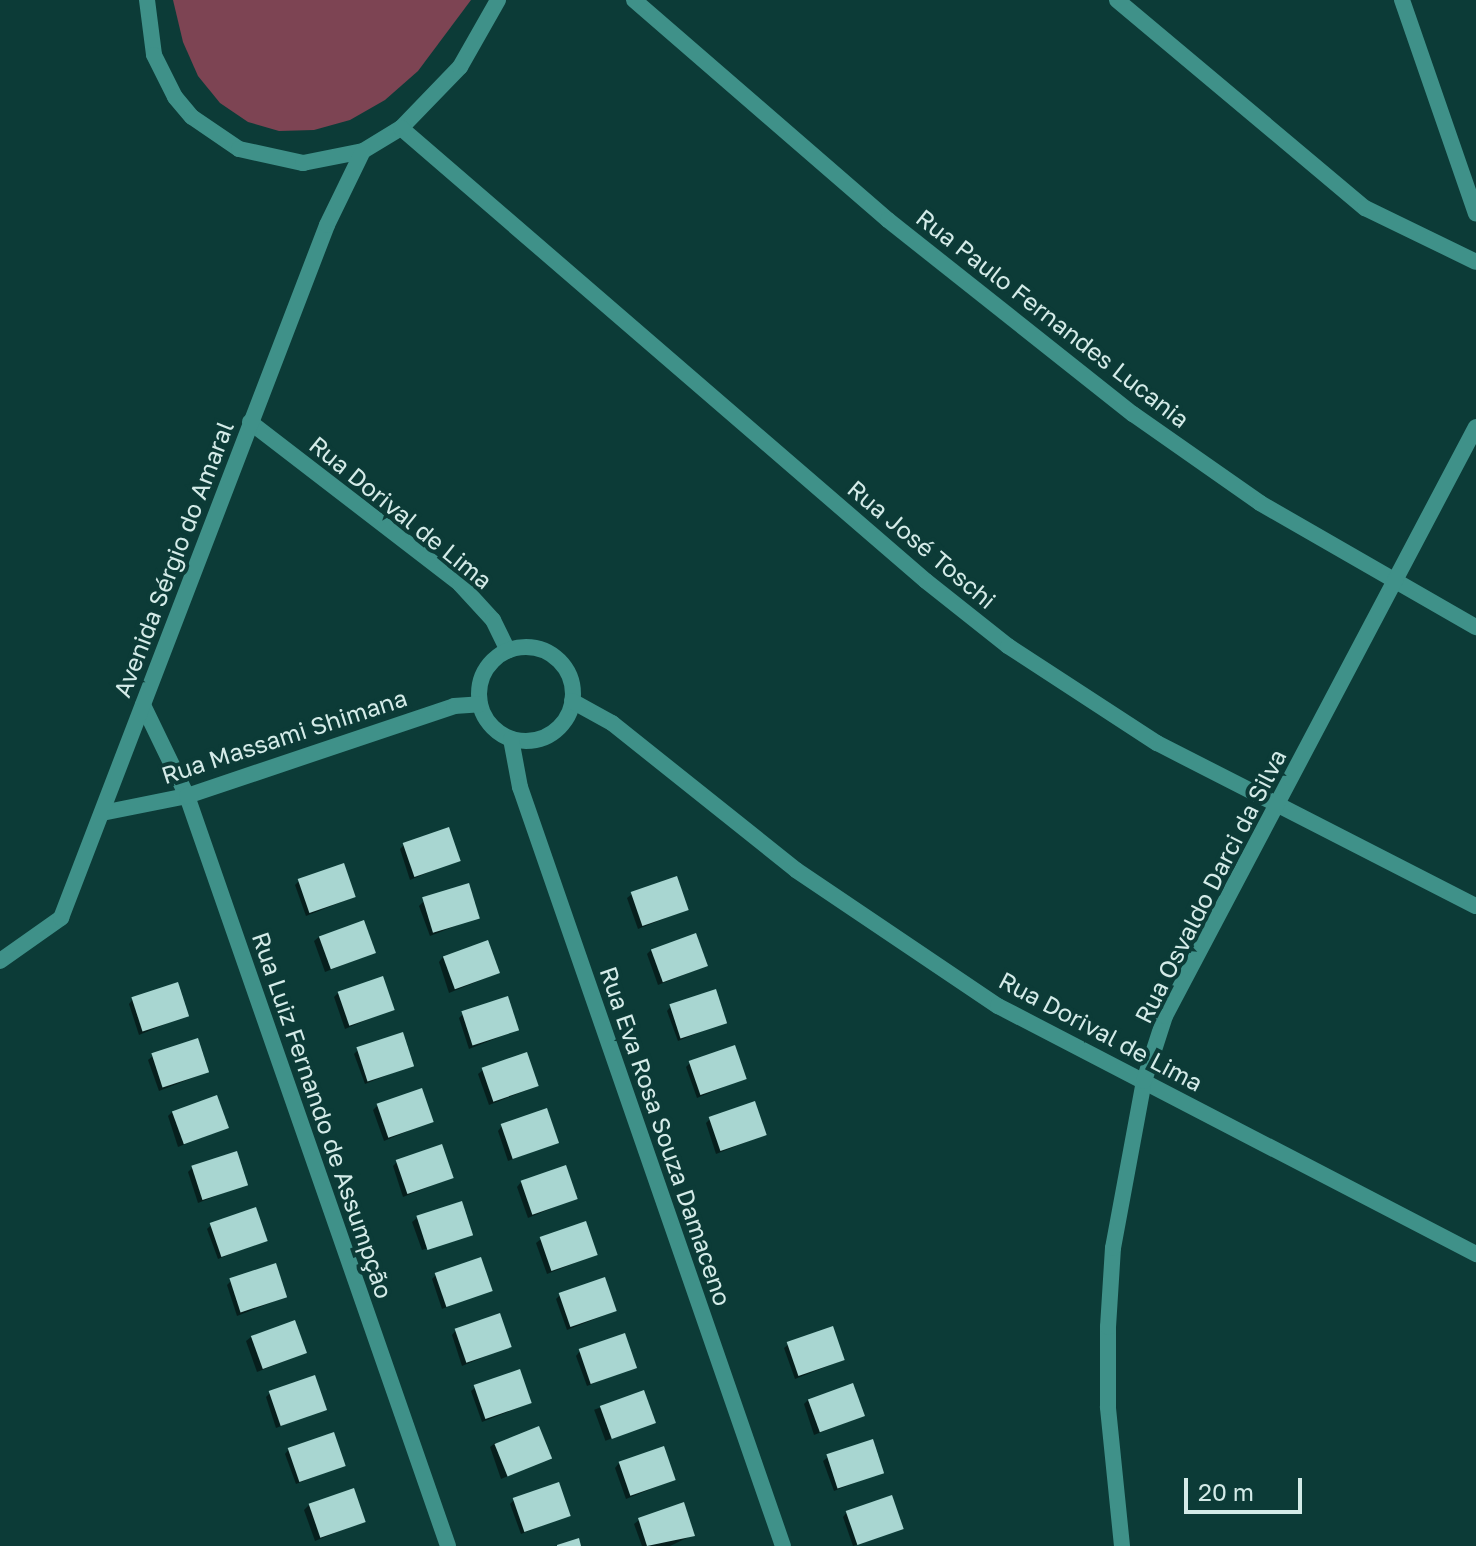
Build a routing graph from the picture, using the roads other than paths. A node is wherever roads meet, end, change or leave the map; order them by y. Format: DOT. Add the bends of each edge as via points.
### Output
graph roads {
  1 [pos="147,0"];
  2 [pos="498,0"];
  3 [pos="634,0"];
  4 [pos="1117,0"];
  5 [pos="1402,0"];
  6 [pos="401,128"];
  7 [pos="363,151"];
  8 [pos="1476,214"];
  9 [pos="1476,262"];
  10 [pos="250,422"];
  11 [pos="1476,427"];
  12 [pos="1395,585"];
  13 [pos="1476,627"];
  14 [pos="508,651"];
  15 [pos="572,701"];
  16 [pos="480,704"];
  17 [pos="143,705"];
  18 [pos="511,739"];
  19 [pos="187,796"];
  20 [pos="1278,802"];
  21 [pos="102,813"];
  22 [pos="1476,906"];
  23 [pos="0,961"];
  24 [pos="1144,1081"];
  25 [pos="1476,1254"];
  26 [pos="448,1546"];
  27 [pos="783,1546"];
  28 [pos="1122,1546"];
  1 -- 7 [label="street" via="154,55 175,97 213,135 281,161 334,160"];
  2 -- 6 [label="street" via="460,67"];
  3 -- 12 [label="street, Rua Paulo Fernandes Lucania" via="1008,320 1260,503"];
  4 -- 9 [label="street" via="1365,208"];
  5 -- 8 [label="street"];
  6 -- 7 [label="street"];
  6 -- 20 [label="street, Rua José Toschi" via="1008,646 1157,743"];
  7 -- 10 [label="street, Avenida Sérgio do Amaral" via="327,225"];
  10 -- 14 [label="street, Rua Dorival de Lima" via="460,584 493,620"];
  10 -- 17 [label="street, Avenida Sérgio do Amaral"];
  11 -- 12 [label="street, Rua Osvaldo Darci da Silva"];
  12 -- 13 [label="street, Rua Paulo Fernandes Lucania"];
  12 -- 20 [label="street, Rua Osvaldo Darci da Silva"];
  14 -- 15 [label="street" via="524,647 554,657 572,684"];
  14 -- 16 [label="street" via="484,672"];
  15 -- 18 [label="street" via="557,729 527,741"];
  15 -- 24 [label="street, Rua Dorival de Lima" via="612,723 796,870 933,963 998,1006"];
  16 -- 18 [label="street" via="496,731"];
  16 -- 19 [label="street, Rua Massami Shimana" via="454,706"];
  17 -- 19 [label="street, Rua Luiz Fernando de Assumpção"];
  17 -- 21 [label="street, Avenida Sérgio do Amaral"];
  18 -- 27 [label="street, Rua Eva Rosa Souza Damaceno" via="520,787"];
  19 -- 21 [label="street, Rua Massami Shimana"];
  19 -- 26 [label="street, Rua Luiz Fernando de Assumpção"];
  20 -- 22 [label="street, Rua José Toschi"];
  20 -- 24 [label="street, Rua Osvaldo Darci da Silva" via="1165,1016"];
  21 -- 23 [label="street, Avenida Sérgio do Amaral" via="61,918"];
  24 -- 25 [label="street, Rua Dorival de Lima"];
  24 -- 28 [label="street, Rua Osvaldo Darci da Silva" via="1113,1248 1108,1327 1108,1407"];
}
